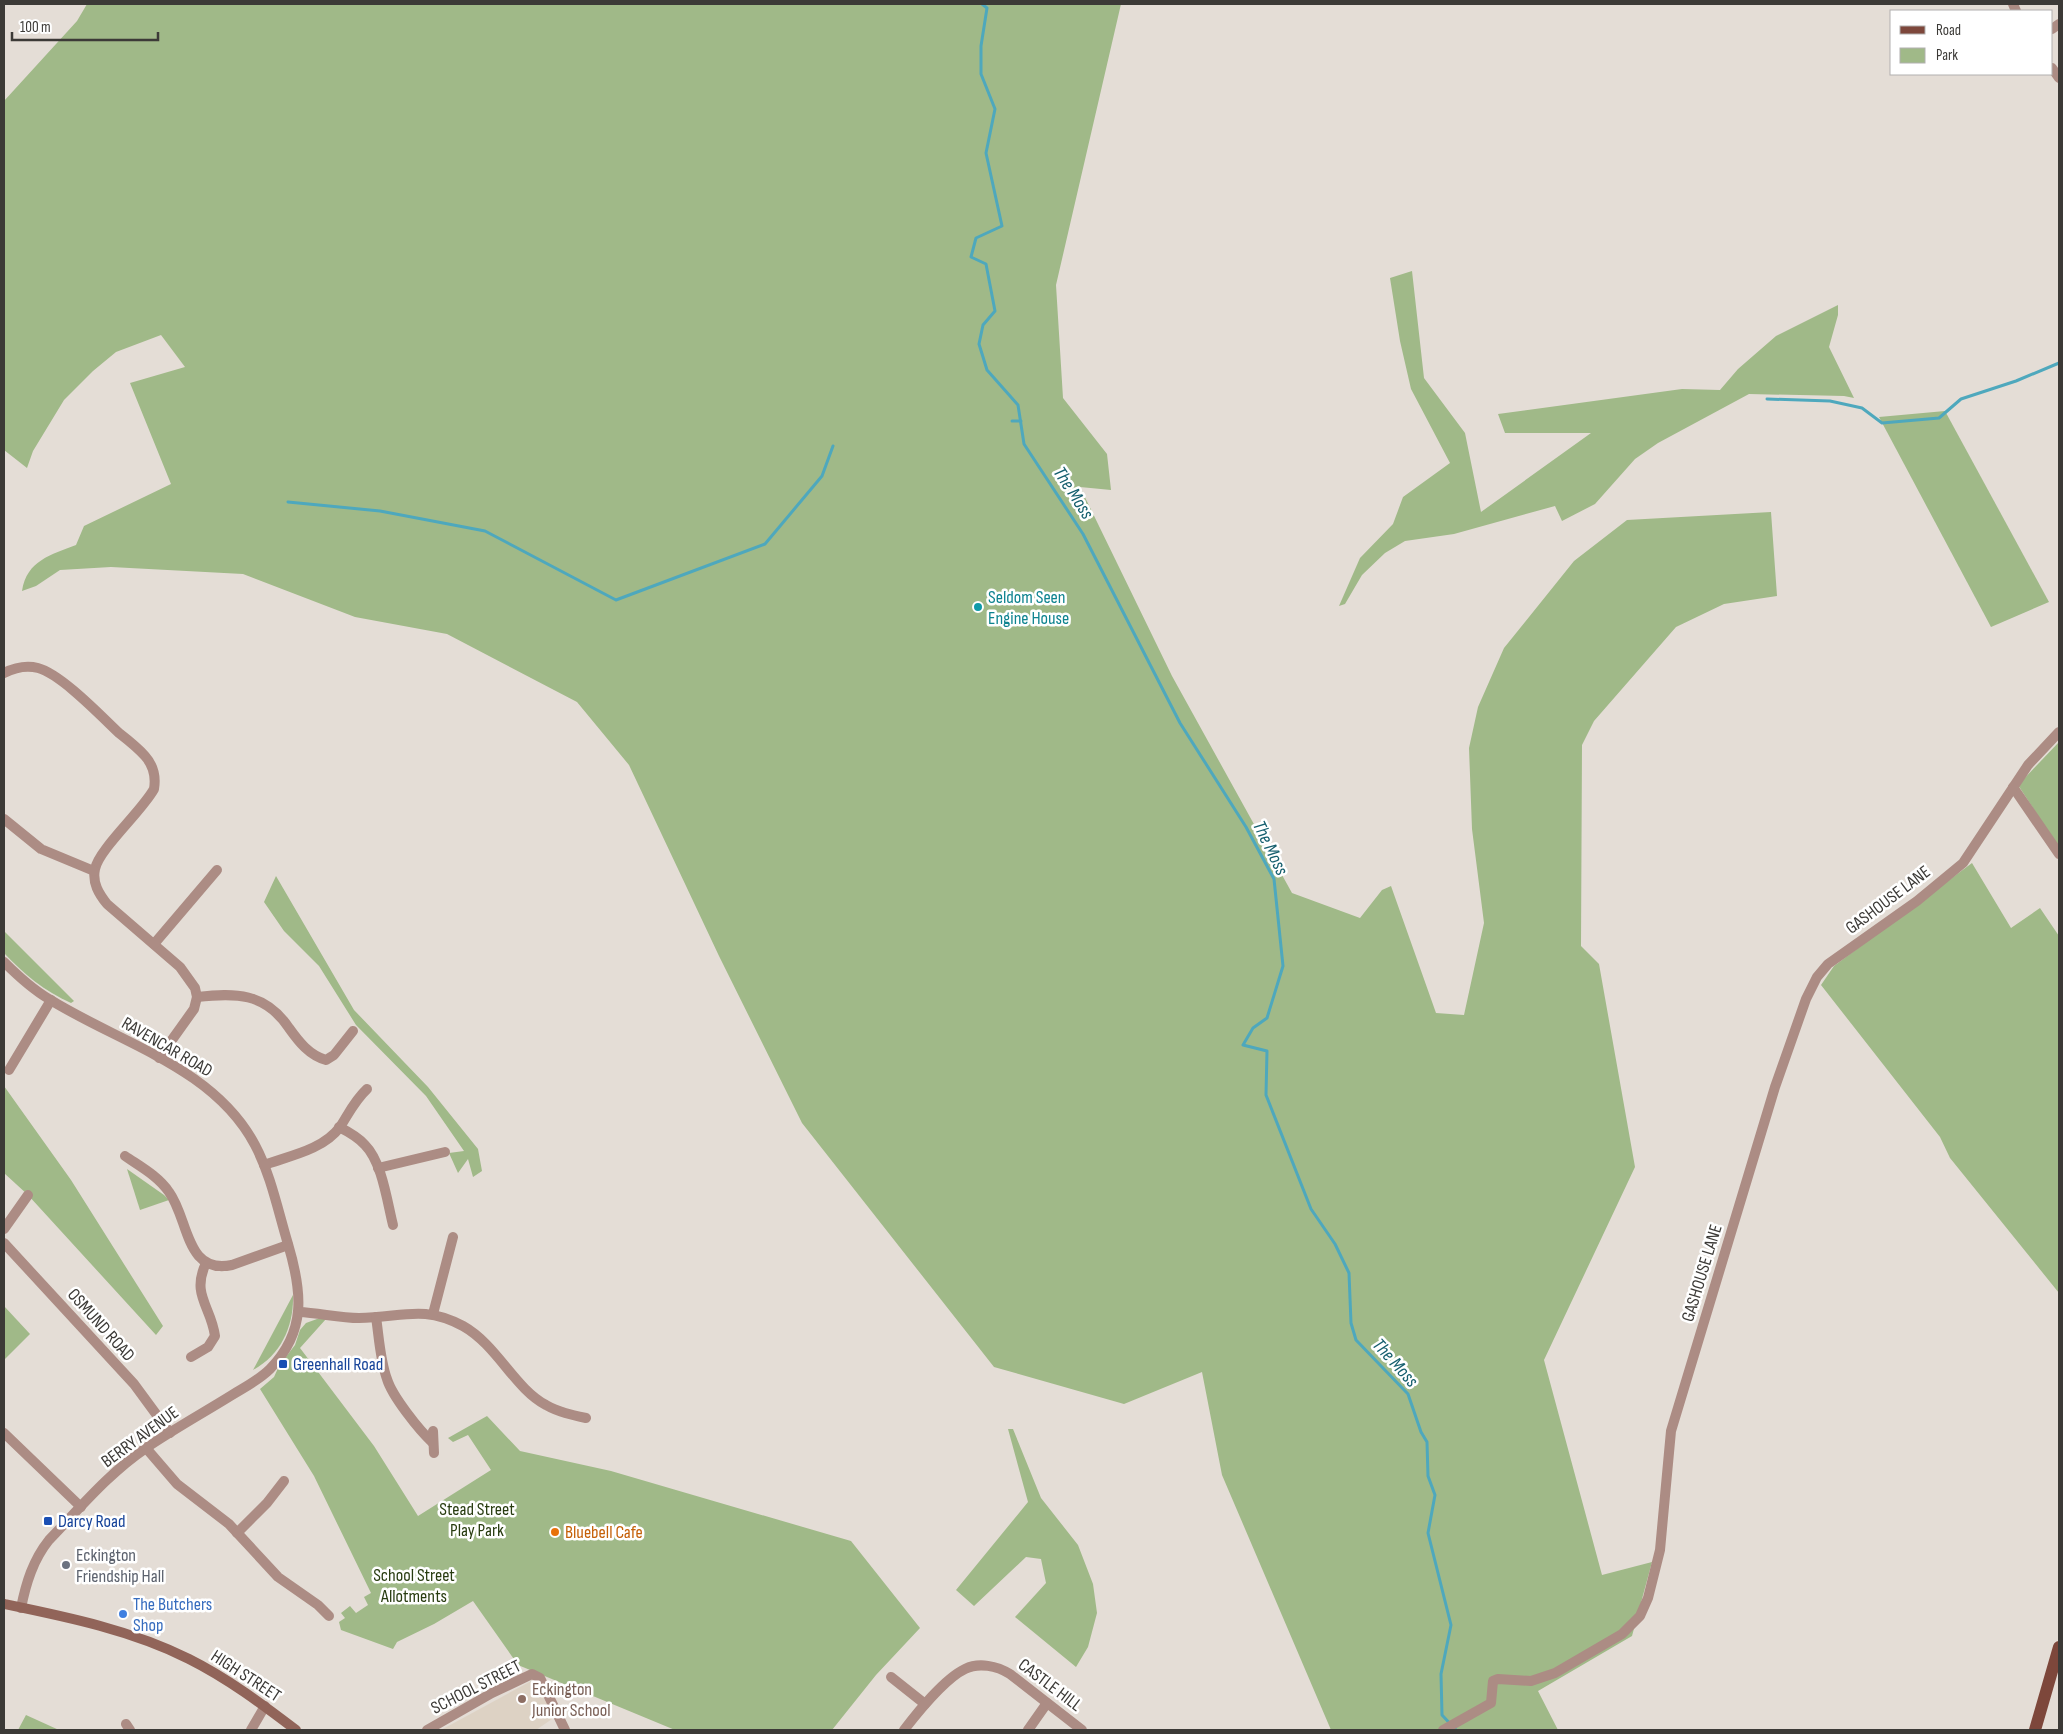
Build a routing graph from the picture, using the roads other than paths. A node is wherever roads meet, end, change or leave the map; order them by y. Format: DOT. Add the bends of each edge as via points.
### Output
graph roads {
  1 [pos="4,673"];
  2 [pos="2059,732"];
  3 [pos="2012,787"];
  4 [pos="4,819"];
  5 [pos="2059,854"];
  6 [pos="217,869"];
  7 [pos="94,871"];
  8 [pos="154,944"];
  9 [pos="4,962"];
  10 [pos="197,997"];
  11 [pos="51,1000"];
  12 [pos="352,1031"];
  13 [pos="159,1058"];
  14 [pos="9,1070"];
  15 [pos="367,1089"];
  16 [pos="339,1127"];
  17 [pos="445,1152"];
  18 [pos="125,1156"];
  19 [pos="264,1165"];
  20 [pos="378,1168"];
  21 [pos="28,1195"];
  22 [pos="389,1221"];
  23 [pos="4,1230"];
  24 [pos="453,1237"];
  25 [pos="4,1243"];
  26 [pos="288,1245"];
  27 [pos="206,1263"];
  28 [pos="299,1312"];
  29 [pos="433,1314"];
  30 [pos="376,1317"];
  31 [pos="191,1357"];
  32 [pos="586,1418"];
  33 [pos="433,1432"];
  34 [pos="4,1433"];
  35 [pos="170,1433"];
  36 [pos="146,1448"];
  37 [pos="284,1488"];
  38 [pos="81,1507"];
  39 [pos="237,1533"];
  40 [pos="4,1604"];
  41 [pos="22,1608"];
  42 [pos="329,1616"];
  43 [pos="2059,1648"];
  44 [pos="891,1677"];
  45 [pos="1047,1703"];
  46 [pos="925,1704"];
  47 [pos="265,1706"];
  48 [pos="251,1730"];
  49 [pos="296,1730"];
  50 [pos="427,1730"];
  51 [pos="565,1730"];
  52 [pos="904,1730"];
  53 [pos="1028,1730"];
  54 [pos="1082,1730"];
  55 [pos="1443,1730"];
  56 [pos="2035,1730"];
  1 -- 7 [label="street" via="26,667 47,672 112,726 151,765 154,789 100,858"];
  2 -- 3 [label="street"];
  3 -- 5 [label="street"];
  3 -- 55 [label="street, GASHOUSE LANE" via="1963,864 1828,964 1806,999 1775,1087 1671,1431 1660,1550 1640,1616 1622,1634 1555,1673 1532,1682 1498,1679 1493,1682 1491,1703"];
  4 -- 7 [label="street" via="41,849"];
  6 -- 8 [label="street"];
  7 -- 8 [label="street" via="100,896"];
  8 -- 10 [label="street" via="185,972"];
  9 -- 11 [label="street, RAVENCAR ROAD"];
  10 -- 12 [label="street" via="231,994 258,999 286,1023 309,1051 326,1060"];
  10 -- 13 [label="street" via="192,1014"];
  11 -- 13 [label="street, RAVENCAR ROAD"];
  11 -- 14 [label="street"];
  13 -- 19 [label="street, RAVENCAR ROAD" via="195,1078 223,1103 255,1143"];
  15 -- 16 [label="street"];
  16 -- 19 [label="street" via="322,1143"];
  16 -- 20 [label="street" via="364,1144"];
  17 -- 20 [label="street"];
  18 -- 27 [label="street" via="152,1174 170,1193 194,1250"];
  19 -- 26 [label="street, RAVENCAR ROAD"];
  20 -- 22 [label="street"];
  21 -- 23 [label="street" via="16,1203"];
  24 -- 29 [label="street"];
  25 -- 35 [label="street, OSMUND ROAD" via="134,1384"];
  26 -- 27 [label="street" via="223,1266"];
  26 -- 28 [label="street, RAVENCAR ROAD" via="299,1287"];
  27 -- 31 [label="street" via="200,1286 215,1336 208,1347"];
  28 -- 30 [label="street"];
  28 -- 35 [label="street, BERRY AVENUE" via="291,1338 268,1371"];
  29 -- 30 [label="street"];
  29 -- 32 [label="street" via="475,1334 535,1398 560,1411"];
  30 -- 33 [label="street" via="387,1380 433,1448"];
  34 -- 38 [label="street"];
  35 -- 36 [label="street, BERRY AVENUE"];
  36 -- 38 [label="street, BERRY AVENUE"];
  36 -- 39 [label="street" via="177,1484"];
  37 -- 39 [label="street"];
  38 -- 41 [label="street, BERRY AVENUE" via="42,1549 31,1571"];
  39 -- 42 [label="street" via="278,1577"];
  40 -- 41 [label="main road, HIGH STREET"];
  41 -- 47 [label="main road, HIGH STREET" via="112,1629 163,1648 213,1672"];
  43 -- 56 [label="main road"];
  44 -- 46 [label="street"];
  45 -- 46 [label="street, CASTLE HILL" via="1002,1669 982,1666 964,1669"];
  45 -- 53 [label="street"];
  45 -- 54 [label="street, CASTLE HILL"];
  46 -- 52 [label="street, CASTLE HILL"];
  47 -- 48 [label="street"];
  47 -- 49 [label="main road, HIGH STREET"];
  50 -- 51 [label="street, SCHOOL STREET" via="532,1674 540,1678"];
}
